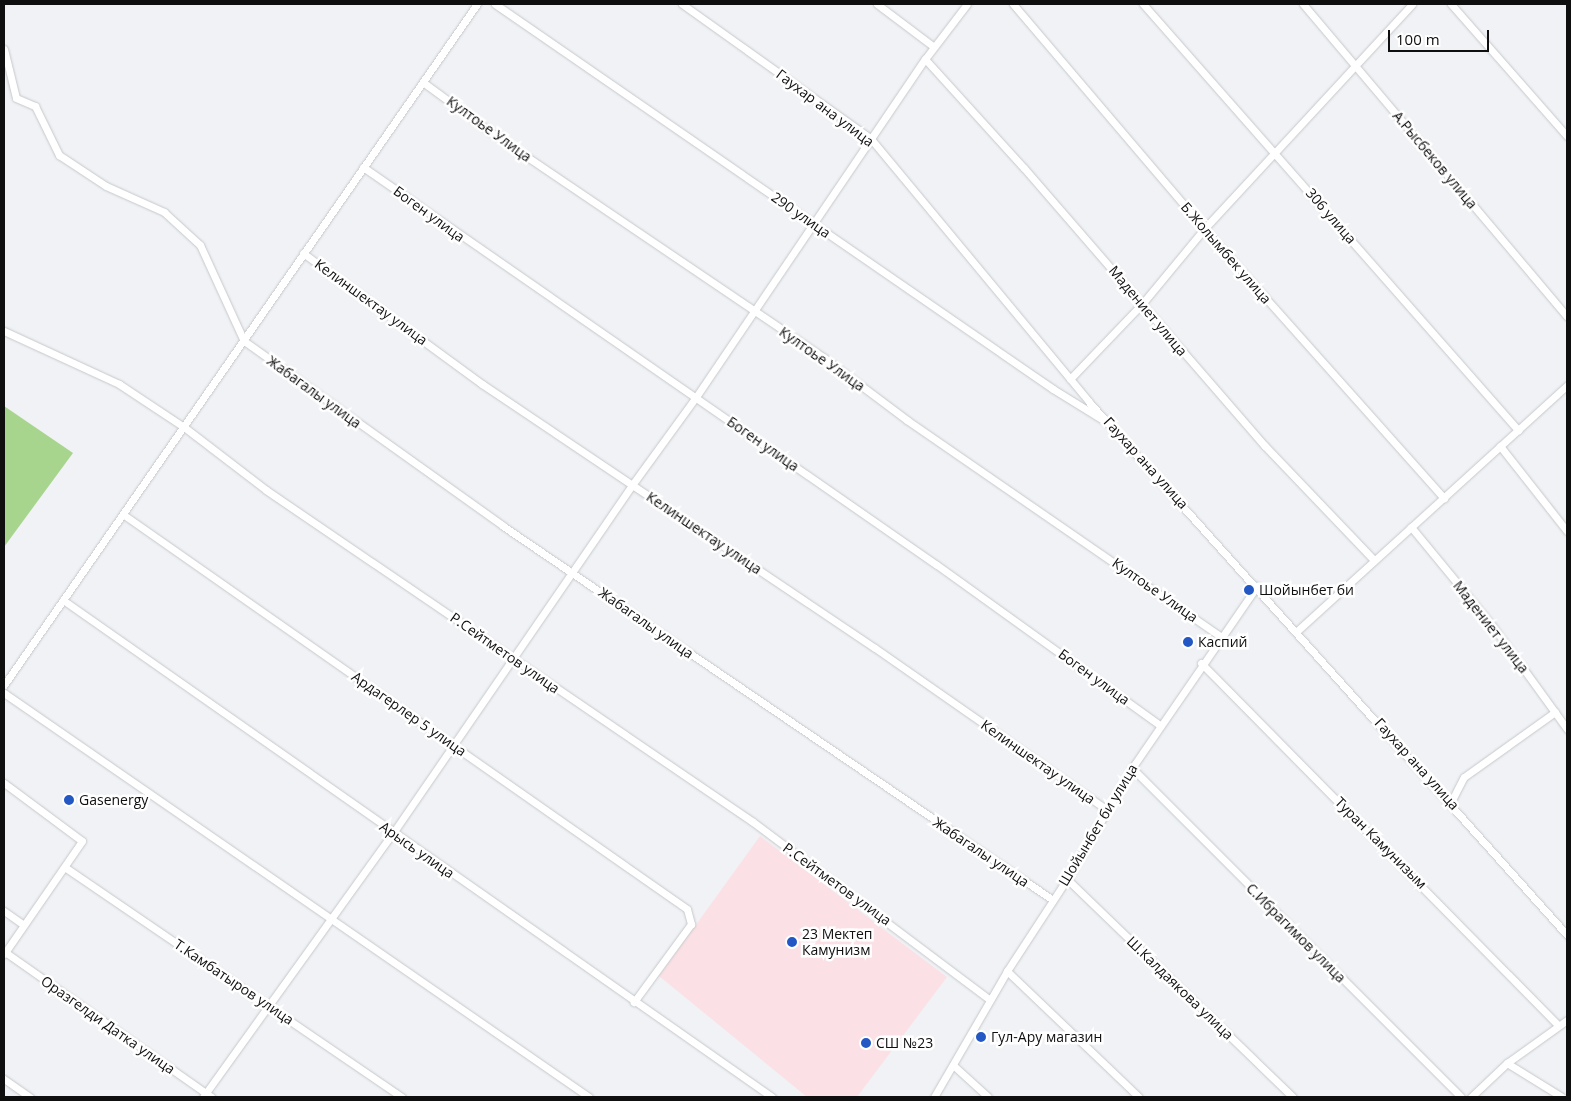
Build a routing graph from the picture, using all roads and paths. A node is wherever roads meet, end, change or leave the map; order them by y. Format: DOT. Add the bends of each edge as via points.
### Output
graph roads {
  1 [pos="476,4"];
  2 [pos="495,4"];
  3 [pos="682,4"];
  4 [pos="877,4"];
  5 [pos="967,4"];
  6 [pos="1013,4"];
  7 [pos="1143,4"];
  8 [pos="1303,4"];
  9 [pos="1412,4"];
  10 [pos="1451,4"];
  11 [pos="934,47"];
  12 [pos="4,49"];
  13 [pos="925,59"];
  14 [pos="1354,65"];
  15 [pos="424,82"];
  16 [pos="1567,136"];
  17 [pos="871,139"];
  18 [pos="1276,152"];
  19 [pos="363,167"];
  20 [pos="814,224"];
  21 [pos="1204,229"];
  22 [pos="303,252"];
  23 [pos="1142,304"];
  24 [pos="754,313"];
  25 [pos="1567,316"];
  26 [pos="4,331"];
  27 [pos="244,340"];
  28 [pos="1070,379"];
  29 [pos="1567,385"];
  30 [pos="696,397"];
  31 [pos="1110,424"];
  32 [pos="184,426"];
  33 [pos="1518,430"];
  34 [pos="1500,446"];
  35 [pos="632,485"];
  36 [pos="1444,498"];
  37 [pos="124,514"];
  38 [pos="1411,527"];
  39 [pos="1567,531"];
  40 [pos="1374,560"];
  41 [pos="574,573"];
  42 [pos="1257,586"];
  43 [pos="63,600"];
  44 [pos="1297,631"];
  45 [pos="1220,636"];
  46 [pos="513,660"];
  47 [pos="1201,663"];
  48 [pos="4,685"];
  49 [pos="4,693"];
  50 [pos="1555,712"];
  51 [pos="1160,725"];
  52 [pos="1567,729"];
  53 [pos="453,745"];
  54 [pos="1132,768"];
  55 [pos="4,783"];
  56 [pos="1451,802"];
  57 [pos="1107,810"];
  58 [pos="393,833"];
  59 [pos="66,868"];
  60 [pos="1067,879"];
  61 [pos="1053,900"];
  62 [pos="4,911"];
  63 [pos="332,919"];
  64 [pos="24,925"];
  65 [pos="1567,935"];
  66 [pos="4,953"];
  67 [pos="1007,970"];
  68 [pos="990,1000"];
  69 [pos="634,1002"];
  70 [pos="269,1006"];
  71 [pos="1567,1020"];
  72 [pos="1558,1025"];
  73 [pos="1506,1063"];
  74 [pos="953,1065"];
  75 [pos="4,1079"];
  76 [pos="206,1096"];
  77 [pos="30,1097"];
  78 [pos="402,1097"];
  79 [pos="589,1097"];
  80 [pos="772,1097"];
  81 [pos="934,1097"];
  82 [pos="988,1097"];
  83 [pos="1139,1097"];
  84 [pos="1293,1097"];
  85 [pos="1461,1097"];
  86 [pos="1471,1097"];
  87 [pos="1562,1097"];
  1 -- 15 [label="street"];
  2 -- 20 [label="street, 290 улица"];
  3 -- 17 [label="street, Гаухар ана улица"];
  4 -- 11 [label="street"];
  5 -- 11 [label="street"];
  6 -- 21 [label="street, Б.Жолымбек улица"];
  7 -- 18 [label="street, 306 улица"];
  8 -- 14 [label="street, А.Рысбеков улица"];
  9 -- 14 [label="street"];
  10 -- 16 [label="street"];
  11 -- 13 [label="street"];
  12 -- 27 [label="street" via="16,98 35,106 59,155 106,186 164,212 200,245"];
  13 -- 17 [label="street"];
  13 -- 23 [label="street, Мадениет улица"];
  14 -- 18 [label="street"];
  14 -- 25 [label="street, А.Рысбеков улица"];
  15 -- 19 [label="street"];
  15 -- 24 [label="street, Култоье Улица" via="492,133"];
  17 -- 20 [label="street"];
  17 -- 28 [label="street, Гаухар ана улица"];
  18 -- 21 [label="street"];
  18 -- 33 [label="street, 306 улица"];
  19 -- 22 [label="street"];
  19 -- 30 [label="street, Боген улица"];
  20 -- 24 [label="street"];
  20 -- 31 [label="street, 290 улица" via="1052,389"];
  21 -- 23 [label="street"];
  21 -- 36 [label="street, Б.Жолымбек улица"];
  22 -- 27 [label="street"];
  22 -- 35 [label="street, Келиншектау улица" via="482,384"];
  23 -- 28 [label="street"];
  23 -- 40 [label="street, Мадениет улица" via="1265,446"];
  24 -- 30 [label="street"];
  24 -- 45 [label="street, Култоье Улица"];
  26 -- 32 [label="street, Р.Сейтметов улица" via="119,384"];
  27 -- 32 [label="street"];
  27 -- 41 [label="street, Жабагалы улица"];
  28 -- 31 [label="street, Гаухар ана улица"];
  29 -- 33 [label="street"];
  30 -- 35 [label="street"];
  30 -- 51 [label="street, Боген улица"];
  31 -- 42 [label="street, Гаухар ана улица"];
  32 -- 37 [label="street"];
  32 -- 46 [label="street, Р.Сейтметов улица" via="266,490"];
  33 -- 34 [label="street"];
  34 -- 36 [label="street"];
  34 -- 39 [label="street"];
  35 -- 41 [label="street"];
  35 -- 57 [label="street, Келиншектау улица" via="875,648"];
  36 -- 38 [label="street"];
  37 -- 43 [label="street"];
  37 -- 53 [label="street, Ардагерлер 5 улица"];
  38 -- 40 [label="street"];
  38 -- 50 [label="street, Мадениет улица" via="1492,624"];
  40 -- 44 [label="street"];
  41 -- 46 [label="street"];
  41 -- 61 [label="street, Жабагалы улица"];
  42 -- 44 [label="street, Гаухар ана улица"];
  42 -- 45 [label="street, Шойынбет би улица"];
  43 -- 48 [label="street"];
  43 -- 58 [label="street, Арысь улица"];
  44 -- 56 [label="street, Гаухар ана улица"];
  45 -- 47 [label="street, Шойынбет би улица"];
  46 -- 53 [label="street"];
  46 -- 68 [label="street, Р.Сейтметов улица" via="760,827"];
  47 -- 51 [label="street, Шойынбет би улица"];
  47 -- 72 [label="street, Туран Камунизым"];
  49 -- 63 [label="street"];
  50 -- 52 [label="street, Мадениет улица"];
  50 -- 56 [label="street" via="1464,777"];
  51 -- 54 [label="street, Шойынбет би улица"];
  53 -- 58 [label="street"];
  53 -- 69 [label="street, Ардагерлер 5 улица" via="687,909 692,916 691,924"];
  54 -- 57 [label="street, Шойынбет би улица"];
  54 -- 85 [label="street, С.Ибрагимов улица"];
  55 -- 59 [label="street" via="82,840"];
  56 -- 65 [label="street, Гаухар ана улица"];
  57 -- 60 [label="street, Шойынбет би улица"];
  58 -- 63 [label="street"];
  58 -- 69 [label="street, Арысь улица"];
  59 -- 64 [label="street"];
  59 -- 70 [label="street, Т.Камбатыров улица"];
  60 -- 61 [label="street, Шойынбет би улица"];
  60 -- 84 [label="street, Ш.Калдаякова улица"];
  61 -- 67 [label="street, Шойынбет би улица"];
  62 -- 64 [label="street"];
  63 -- 70 [label="street"];
  63 -- 79 [label="street"];
  64 -- 66 [label="street"];
  66 -- 76 [label="street, Оразгелди Датка улица"];
  67 -- 68 [label="street, Шойынбет би улица"];
  67 -- 83 [label="street"];
  68 -- 74 [label="street, Шойынбет би улица"];
  69 -- 80 [label="street, Арысь улица"];
  70 -- 76 [label="street"];
  70 -- 78 [label="street, Т.Камбатыров улица"];
  71 -- 72 [label="street"];
  72 -- 73 [label="street"];
  73 -- 86 [label="street"];
  73 -- 87 [label="street"];
  74 -- 81 [label="street, Шойынбет би улица"];
  74 -- 82 [label="street"];
  75 -- 77 [label="street"];
}
